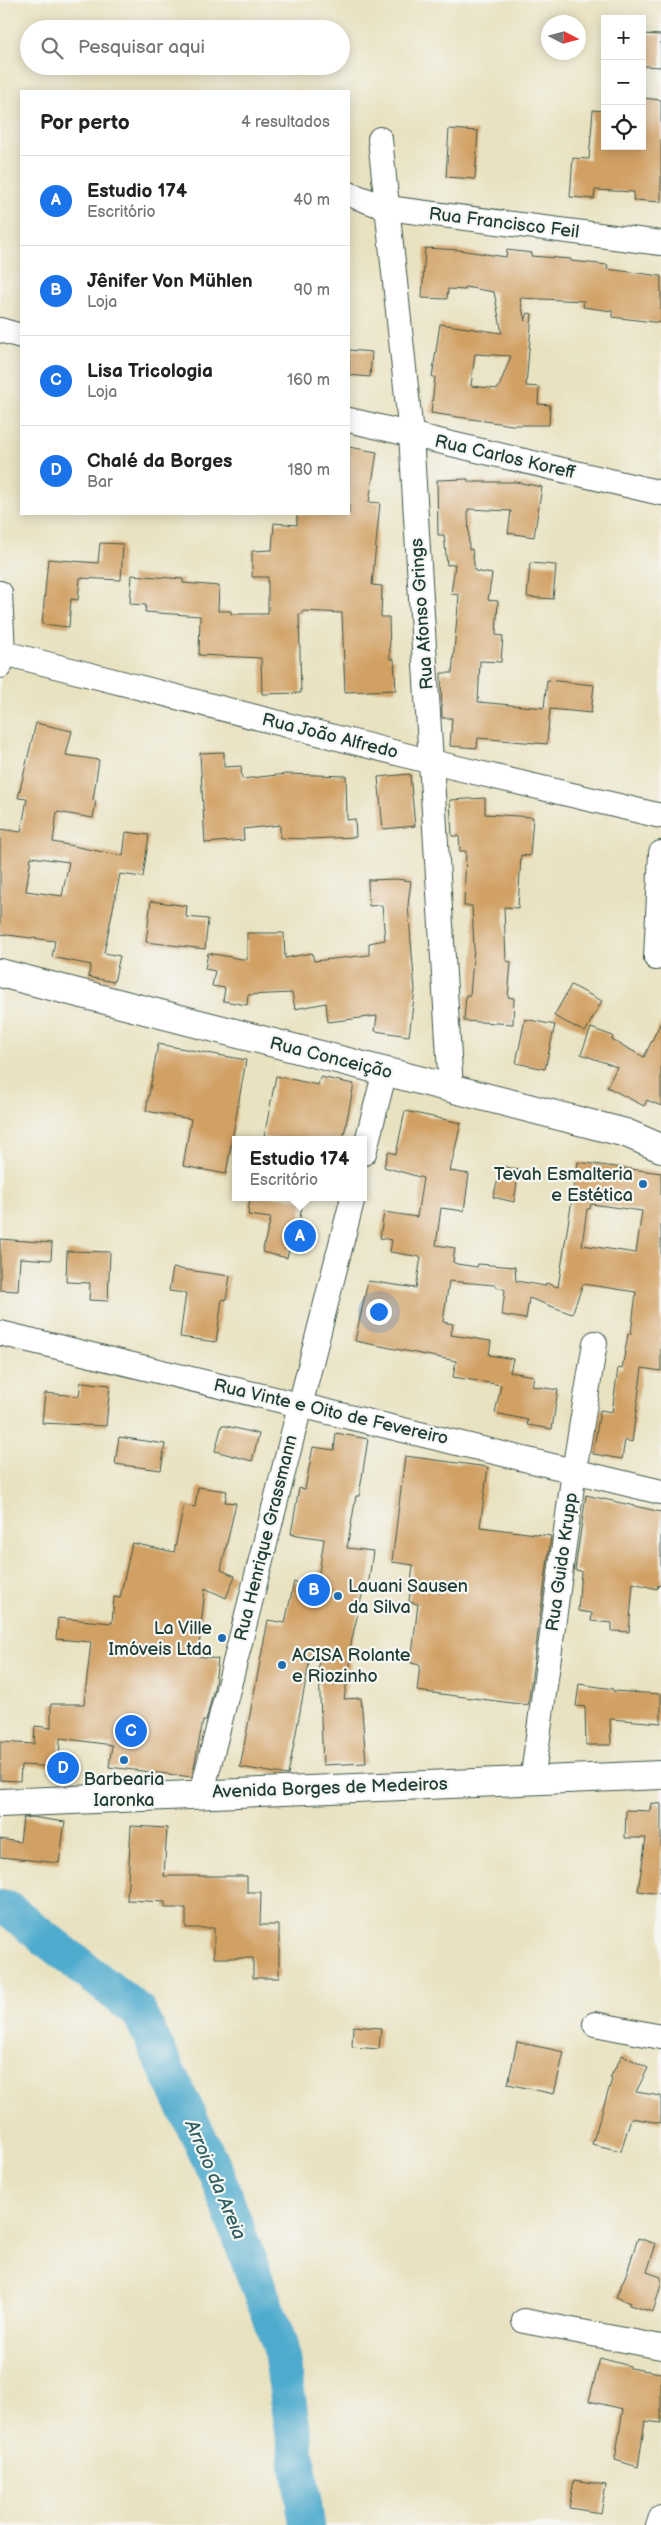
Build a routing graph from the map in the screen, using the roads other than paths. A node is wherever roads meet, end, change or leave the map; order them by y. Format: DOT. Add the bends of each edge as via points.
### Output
graph roads {
  1 [pos="380,139"];
  2 [pos="350,194"];
  3 [pos="387,208"];
  4 [pos="661,244"];
  5 [pos="0,330"];
  6 [pos="20,336"];
  7 [pos="350,420"];
  8 [pos="411,436"];
  9 [pos="661,493"];
  10 [pos="0,593"];
  11 [pos="1,657"];
  12 [pos="432,762"];
  13 [pos="661,816"];
  14 [pos="661,853"];
  15 [pos="656,958"];
  16 [pos="0,973"];
  17 [pos="384,1071"];
  18 [pos="451,1089"];
  19 [pos="367,1141"];
  20 [pos="661,1148"];
  21 [pos="352,1201"];
  22 [pos="0,1333"];
  23 [pos="595,1343"];
  24 [pos="300,1405"];
  25 [pos="574,1471"];
  26 [pos="661,1492"];
  27 [pos="661,1775"];
  28 [pos="532,1782"];
  29 [pos="202,1792"];
  30 [pos="0,1803"];
  31 [pos="595,2024"];
  32 [pos="661,2037"];
  33 [pos="524,2321"];
  34 [pos="661,2347"];
  35 [pos="661,2518"];
  36 [pos="658,2525"];
  1 -- 3 [label="street, Rua Afonso Grings"];
  2 -- 3 [label="street, Rua Francisco Feil"];
  3 -- 4 [label="street, Rua Francisco Feil"];
  3 -- 8 [label="street, Rua Afonso Grings"];
  5 -- 6 [label="street"];
  7 -- 8 [label="street, Rua Carlos Koreff"];
  8 -- 9 [label="street, Rua Carlos Koreff"];
  8 -- 12 [label="street, Rua Afonso Grings"];
  10 -- 11 [label="street"];
  11 -- 12 [label="street, Rua João Alfredo"];
  12 -- 13 [label="street, Rua João Alfredo"];
  12 -- 18 [label="street, Rua Afonso Grings"];
  14 -- 15 [label="street"];
  16 -- 17 [label="main road, Rua Conceição"];
  17 -- 18 [label="main road, Rua Conceição"];
  17 -- 19 [label="street"];
  18 -- 20 [label="main road, Rua Conceição" via="626,1133"];
  21 -- 24 [label="street, Rua Henrique Grassmann"];
  22 -- 24 [label="street, Rua Vinte e Oito de Fevereiro"];
  23 -- 25 [label="street, Rua Guido Krupp"];
  24 -- 25 [label="street, Rua Vinte e Oito de Fevereiro"];
  24 -- 29 [label="street, Rua Henrique Grassmann"];
  25 -- 26 [label="street, Rua Vinte e Oito de Fevereiro"];
  25 -- 28 [label="street, Rua Guido Krupp"];
  27 -- 28 [label="main road, Avenida Borges de Medeiros"];
  28 -- 29 [label="main road, Avenida Borges de Medeiros"];
  29 -- 30 [label="main road, Avenida Borges de Medeiros"];
  31 -- 32 [label="street"];
  33 -- 34 [label="street"];
  35 -- 36 [label="street"];
}
